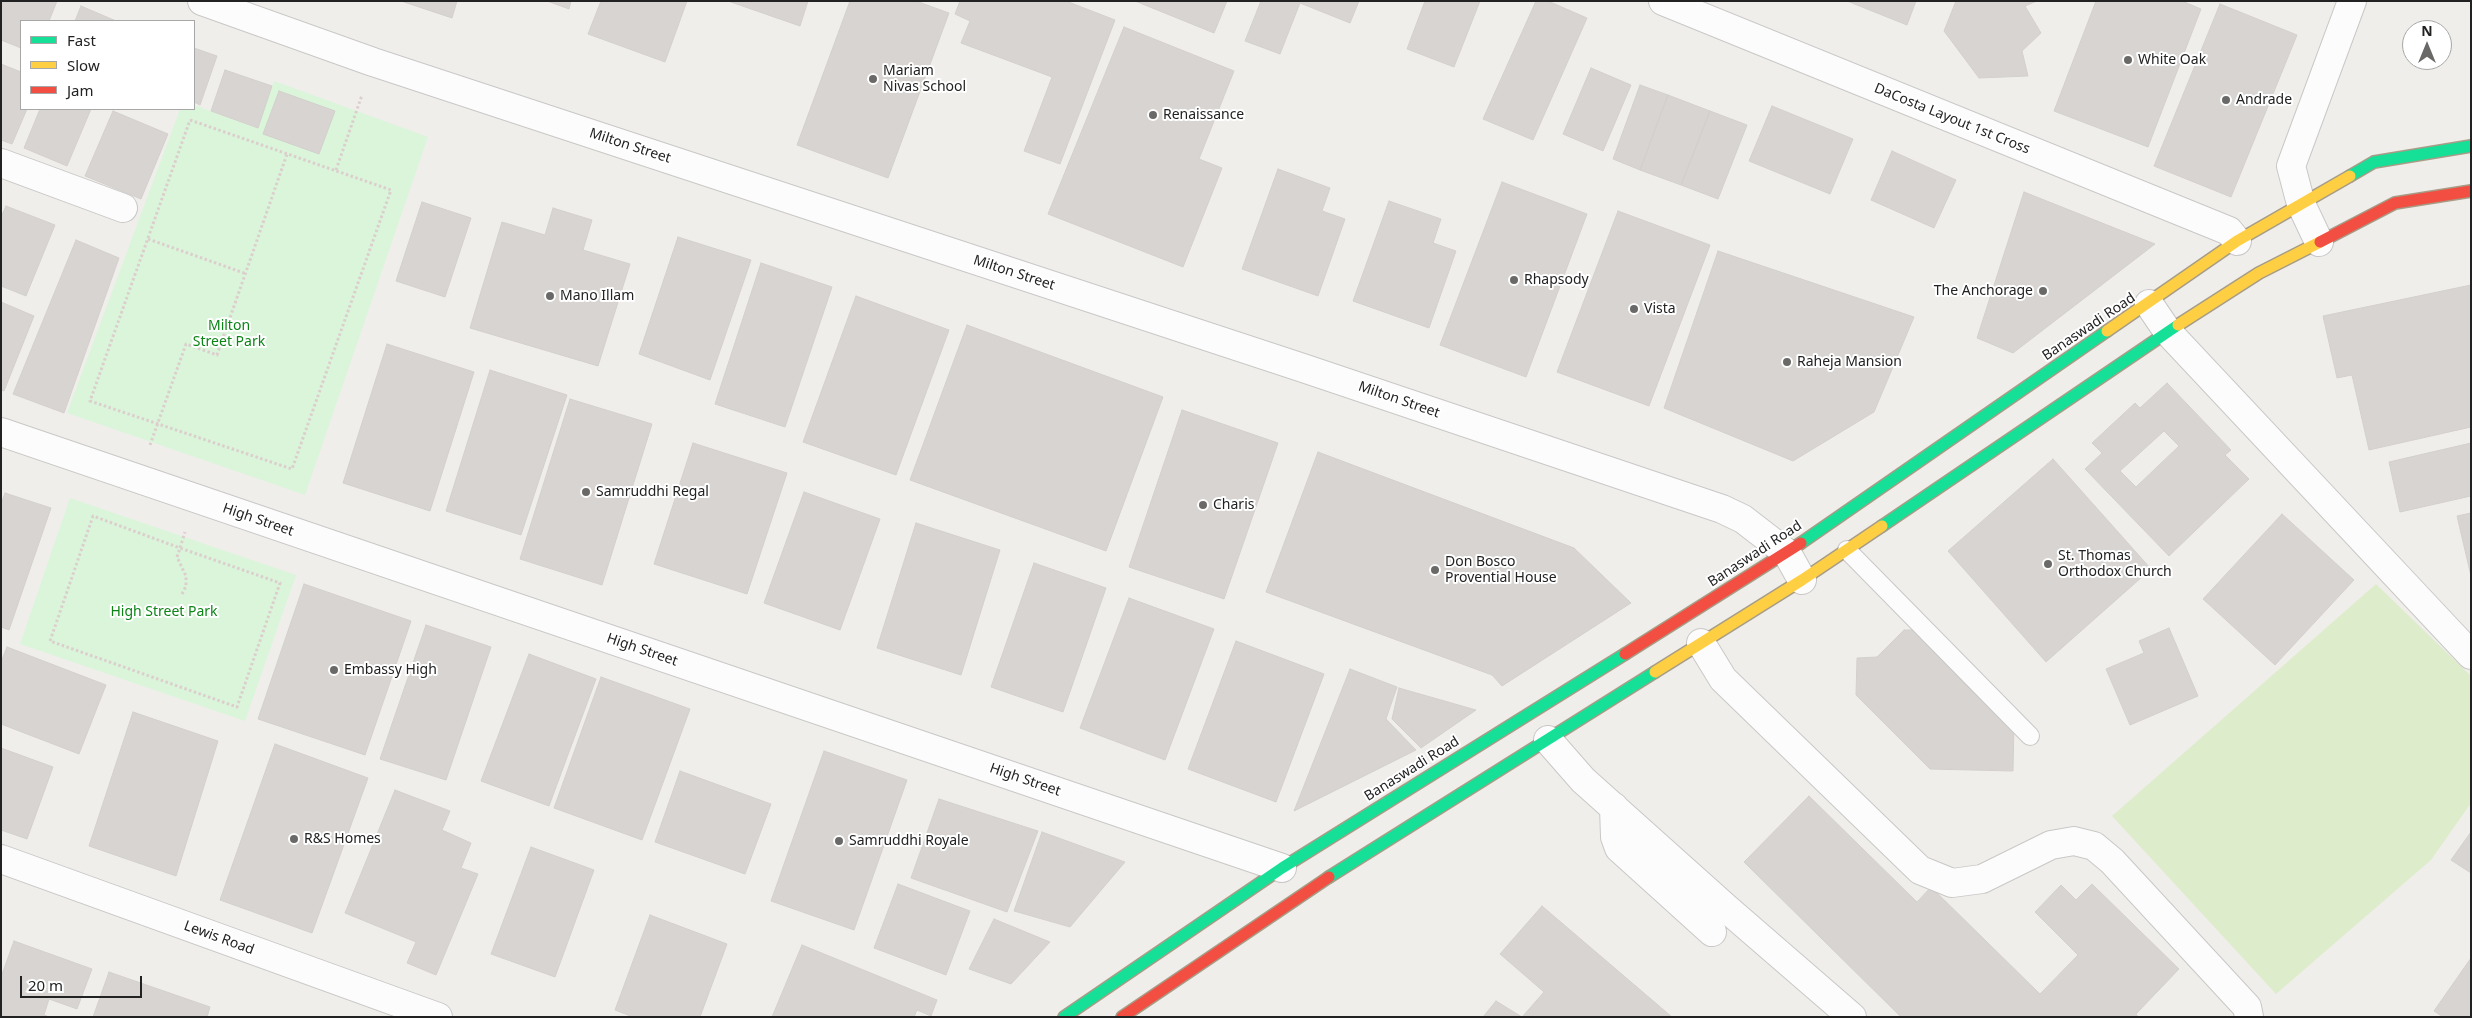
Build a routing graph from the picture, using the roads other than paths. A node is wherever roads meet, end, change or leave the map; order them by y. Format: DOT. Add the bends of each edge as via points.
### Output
graph roads {
  1 [pos="202,1"];
  2 [pos="1663,1"];
  3 [pos="2352,1"];
  4 [pos="2471,146"];
  5 [pos="1,163"];
  6 [pos="2471,191"];
  7 [pos="2301,204"];
  8 [pos="123,208"];
  9 [pos="2319,242"];
  10 [pos="2240,245"];
  11 [pos="2149,304"];
  12 [pos="2168,332"];
  13 [pos="1,432"];
  14 [pos="1847,550"];
  15 [pos="1787,552"];
  16 [pos="1802,580"];
  17 [pos="1701,643"];
  18 [pos="2471,655"];
  19 [pos="2030,736"];
  20 [pos="1548,740"];
  21 [pos="1614,807"];
  22 [pos="1,859"];
  23 [pos="1282,868"];
  24 [pos="1712,932"];
  25 [pos="438,1017"];
  26 [pos="1064,1017"];
  27 [pos="1122,1017"];
  28 [pos="1852,1017"];
  29 [pos="2250,1017"];
  1 -- 15 [label="street, Milton Street" via="373,62 1722,509 1743,519"];
  2 -- 10 [label="street, DaCosta Layout 1st Cross" via="2229,231"];
  3 -- 7 [label="street" via="2291,166"];
  4 -- 7 [label="main road, Banaswadi Road" via="2374,162"];
  5 -- 8 [label="street"];
  6 -- 9 [label="main road" via="2396,203"];
  7 -- 9 [label="street"];
  7 -- 10 [label="main road, Banaswadi Road"];
  9 -- 12 [label="main road" via="2256,269"];
  10 -- 11 [label="main road, Banaswadi Road"];
  11 -- 12 [label="street"];
  11 -- 15 [label="main road, Banaswadi Road"];
  12 -- 14 [label="main road"];
  12 -- 18 [label="street"];
  13 -- 23 [label="street, High Street"];
  14 -- 16 [label="main road"];
  14 -- 19 [label="lane"];
  15 -- 16 [label="street, Milton Street"];
  15 -- 23 [label="main road, Banaswadi Road"];
  16 -- 17 [label="main road"];
  17 -- 20 [label="main road"];
  17 -- 29 [label="street" via="1723,679 1920,870 1952,883 1982,878 2050,845 2074,840 2094,846 2112,861 2247,1007"];
  20 -- 21 [label="street" via="1583,780"];
  20 -- 27 [label="main road" via="1300,896"];
  21 -- 24 [label="street" via="1619,848"];
  21 -- 28 [label="street"];
  22 -- 25 [label="street, Lewis Road"];
  23 -- 26 [label="main road, Banaswadi Road"];
}
